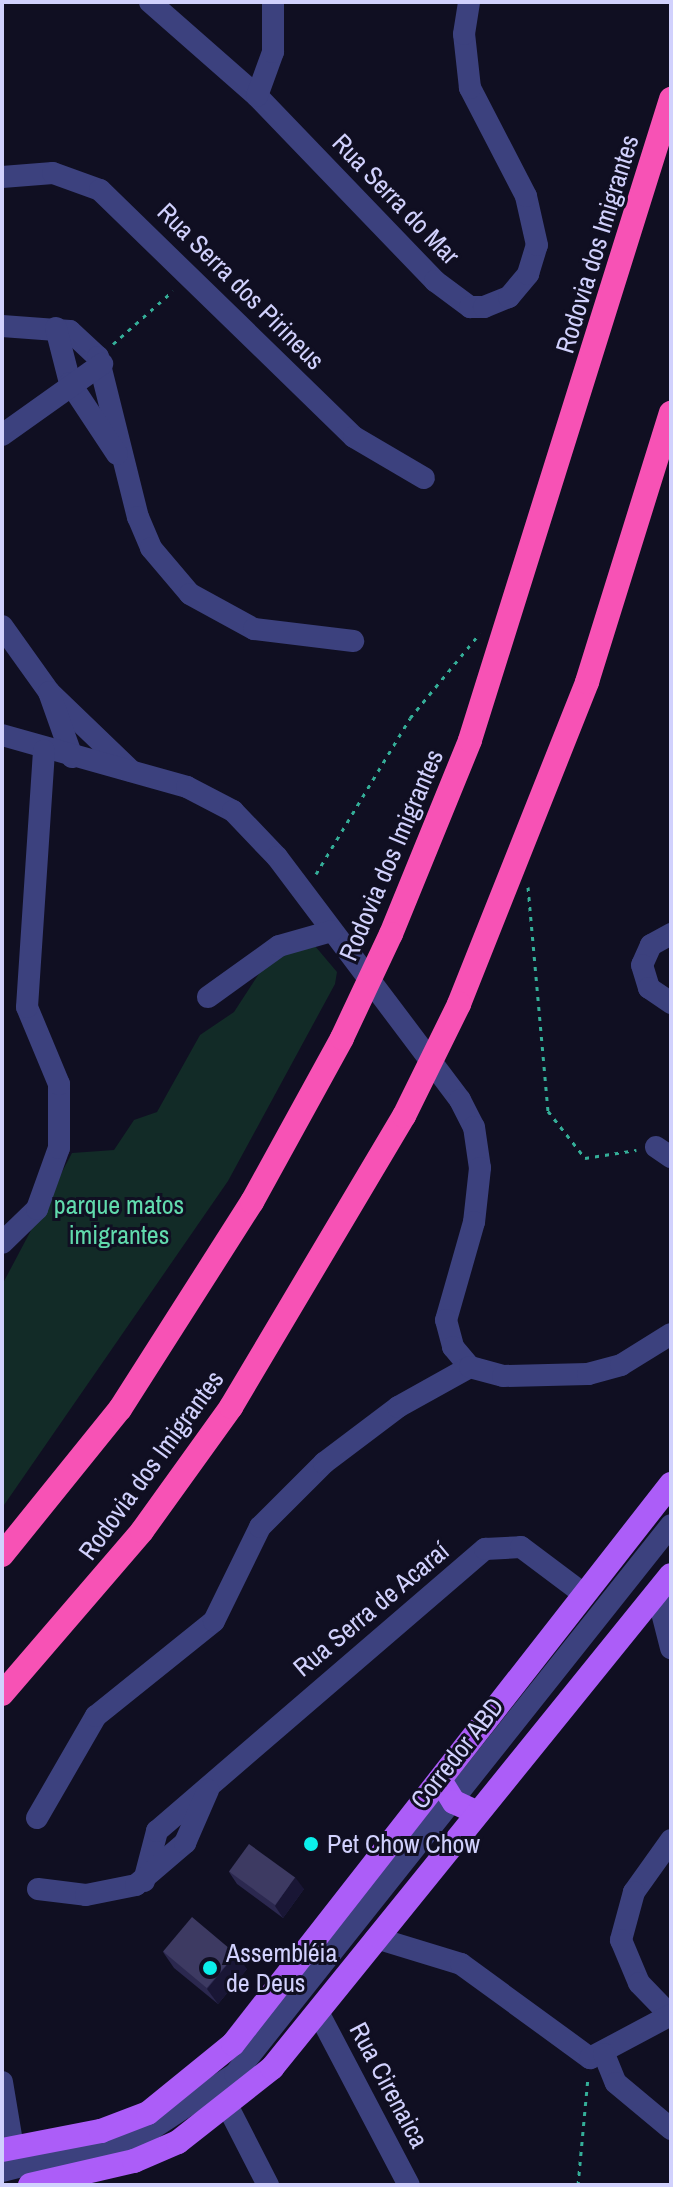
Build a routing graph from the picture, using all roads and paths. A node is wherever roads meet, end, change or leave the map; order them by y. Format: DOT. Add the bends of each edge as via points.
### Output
graph roads {
  1 [pos="150,2"];
  2 [pos="273,2"];
  3 [pos="469,2"];
  4 [pos="257,96"];
  5 [pos="671,99"];
  6 [pos="2,177"];
  7 [pos="190,276"];
  8 [pos="2,326"];
  9 [pos="56,328"];
  10 [pos="100,361"];
  11 [pos="70,383"];
  12 [pos="671,413"];
  13 [pos="2,435"];
  14 [pos="125,469"];
  15 [pos="424,478"];
  16 [pos="489,622"];
  17 [pos="2,626"];
  18 [pos="353,641"];
  19 [pos="49,692"];
  20 [pos="2,735"];
  21 [pos="44,751"];
  22 [pos="72,757"];
  23 [pos="131,771"];
  24 [pos="526,845"];
  25 [pos="304,894"];
  26 [pos="332,931"];
  27 [pos="671,934"];
  28 [pos="208,997"];
  29 [pos="671,1003"];
  30 [pos="663,1152"];
  31 [pos="2,1243"];
  32 [pos="671,1334"];
  33 [pos="660,1349"];
  34 [pos="470,1367"];
  35 [pos="671,1484"];
  36 [pos="671,1525"];
  37 [pos="2,1555"];
  38 [pos="664,1584"];
  39 [pos="581,1592"];
  40 [pos="671,1648"];
  41 [pos="2,1694"];
  42 [pos="440,1780"];
  43 [pos="454,1802"];
  44 [pos="478,1813"];
  45 [pos="37,1818"];
  46 [pos="671,1840"];
  47 [pos="38,1889"];
  48 [pos="376,1938"];
  49 [pos="318,2012"];
  50 [pos="671,2016"];
  51 [pos="597,2056"];
  52 [pos="2,2082"];
  53 [pos="228,2107"];
  54 [pos="671,2129"];
  55 [pos="7,2149"];
  56 [pos="2,2171"];
  57 [pos="30,2185"];
  58 [pos="268,2185"];
  59 [pos="409,2185"];
  60 [pos="578,2185"];
  1 -- 4 [label="street, Rua Serra do Mar"];
  2 -- 4 [label="street" via="273,52"];
  3 -- 4 [label="street, Rua Serra do Mar" via="464,34 470,88 534,221 534,261 509,297 484,307 457,299"];
  5 -- 37 [label="highway, Rodovia dos Imigrantes, bridge" via="470,740 391,934 342,1038 252,1202 129,1396"];
  6 -- 7 [label="street, Rua Serra dos Pirineus" via="53,173 100,190"];
  7 -- 10 [label="path"];
  7 -- 15 [label="street, Rua Serra dos Pirineus" via="354,437"];
  8 -- 9 [label="street"];
  9 -- 10 [label="street" via="80,336"];
  9 -- 11 [label="street"];
  10 -- 11 [label="street"];
  10 -- 14 [label="street"];
  11 -- 13 [label="street"];
  11 -- 14 [label="street"];
  12 -- 24 [label="highway, Rodovia dos Imigrantes" via="587,682"];
  14 -- 18 [label="street" via="151,548 190,594 254,629"];
  16 -- 25 [label="path" via="410,718"];
  17 -- 19 [label="street"];
  19 -- 22 [label="street"];
  19 -- 23 [label="street"];
  20 -- 21 [label="street"];
  21 -- 22 [label="street"];
  21 -- 31 [label="street" via="27,1007 59,1084 59,1148 37,1209"];
  22 -- 23 [label="street"];
  23 -- 25 [label="street" via="233,811"];
  24 -- 30 [label="path" via="532,993 548,1111 585,1158"];
  24 -- 41 [label="highway, Rodovia dos Imigrantes, bridge" via="459,1004 404,1116 231,1407 142,1531"];
  25 -- 26 [label="street"];
  26 -- 28 [label="street" via="279,946"];
  26 -- 34 [label="street" via="474,1127 478,1192 446,1320 453,1347"];
  27 -- 29 [label="street" via="651,945 642,965 649,988"];
  32 -- 33 [label="street"];
  33 -- 34 [label="street" via="588,1374 503,1376"];
  34 -- 45 [label="street" via="398,1407 271,1516 214,1621 96,1716"];
  35 -- 39 [label="main road"];
  36 -- 43 [label="street, Corredor ABD"];
  38 -- 40 [label="street"];
  38 -- 44 [label="main road"];
  39 -- 42 [label="main road"];
  39 -- 47 [label="street, Rua Serra de Acaraí" via="521,1547 485,1549 152,1838 144,1881 86,1895"];
  42 -- 43 [label="main road"];
  42 -- 55 [label="main road" via="233,2044 183,2092 101,2131"];
  43 -- 44 [label="main road"];
  43 -- 56 [label="street, Corredor ABD" via="261,2046 206,2098 106,2149"];
  44 -- 48 [label="main road"];
  46 -- 50 [label="street" via="634,1892 621,1940 639,1983"];
  48 -- 49 [label="main road"];
  48 -- 51 [label="street" via="461,1964"];
  49 -- 53 [label="main road" via="272,2068"];
  49 -- 59 [label="street, Rua Cirenaica"];
  50 -- 51 [label="street"];
  51 -- 54 [label="street" via="616,2083"];
  51 -- 60 [label="path"];
  52 -- 55 [label="street"];
  53 -- 57 [label="main road" via="157,2152"];
  53 -- 58 [label="street"];
}
